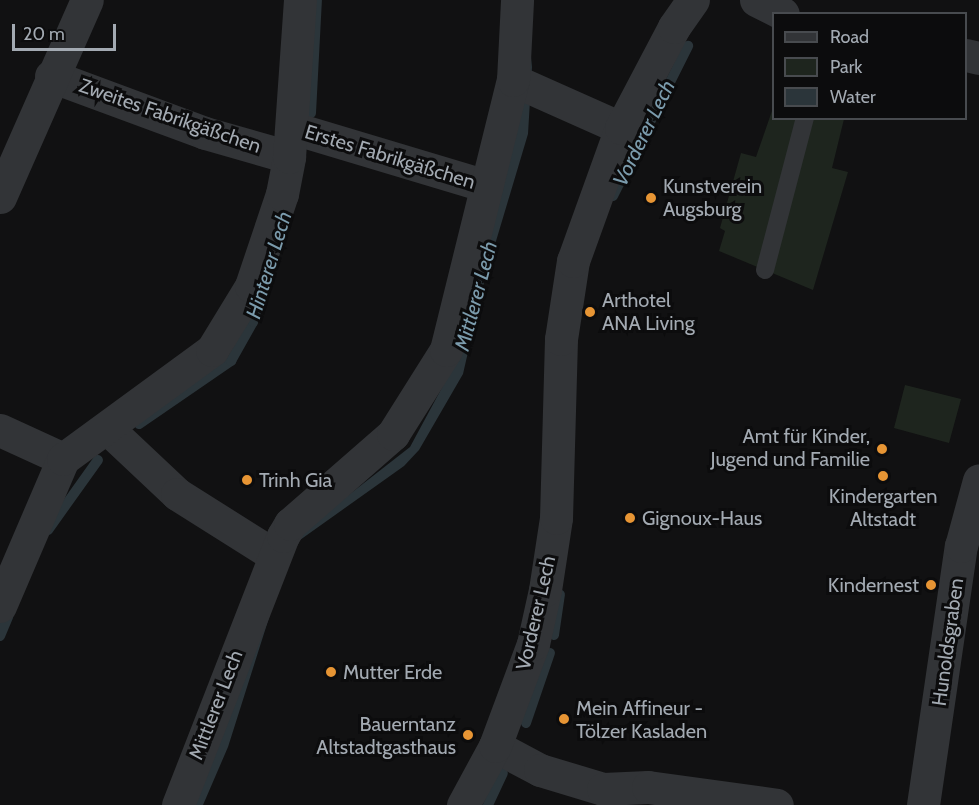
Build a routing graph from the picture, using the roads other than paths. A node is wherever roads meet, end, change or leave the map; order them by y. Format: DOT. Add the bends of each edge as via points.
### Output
graph roads {
  1 [pos="87,0"];
  2 [pos="300,0"];
  3 [pos="517,0"];
  4 [pos="693,0"];
  5 [pos="756,0"];
  6 [pos="779,12"];
  7 [pos="51,76"];
  8 [pos="513,80"];
  9 [pos="804,120"];
  10 [pos="621,128"];
  11 [pos="291,142"];
  12 [pos="486,186"];
  13 [pos="0,197"];
  14 [pos="765,270"];
  15 [pos="107,428"];
  16 [pos="0,430"];
  17 [pos="63,459"];
  18 [pos="979,480"];
  19 [pos="274,555"];
  20 [pos="0,606"];
  21 [pos="495,746"];
  22 [pos="601,797"];
  23 [pos="178,805"];
  24 [pos="463,805"];
  25 [pos="777,805"];
  26 [pos="923,805"];
  1 -- 7 [label="street"];
  2 -- 11 [label="street"];
  3 -- 8 [label="street, Mittlerer Lech"];
  4 -- 10 [label="street, Vorderer Lech" via="674,27"];
  5 -- 6 [label="street"];
  7 -- 11 [label="street, Zweites Fabrikgäßchen" via="205,133"];
  7 -- 13 [label="street"];
  8 -- 10 [label="street"];
  8 -- 12 [label="street, Mittlerer Lech"];
  9 -- 14 [label="lane"];
  10 -- 21 [label="street, Vorderer Lech" via="573,261 561,339 556,518 545,590 533,644"];
  11 -- 12 [label="street, Erstes Fabrikgäßchen"];
  11 -- 15 [label="street" via="282,194 251,286 212,350"];
  12 -- 19 [label="street, Mittlerer Lech" via="446,350 393,434 290,524"];
  15 -- 17 [label="street"];
  15 -- 19 [label="street" via="177,494"];
  16 -- 17 [label="street"];
  17 -- 20 [label="street"];
  18 -- 26 [label="street, Hunoldsgraben" via="961,546"];
  19 -- 23 [label="street, Mittlerer Lech"];
  21 -- 22 [label="street"];
  21 -- 24 [label="street, Vorderer Lech"];
  22 -- 25 [label="street" via="648,787"];
}
